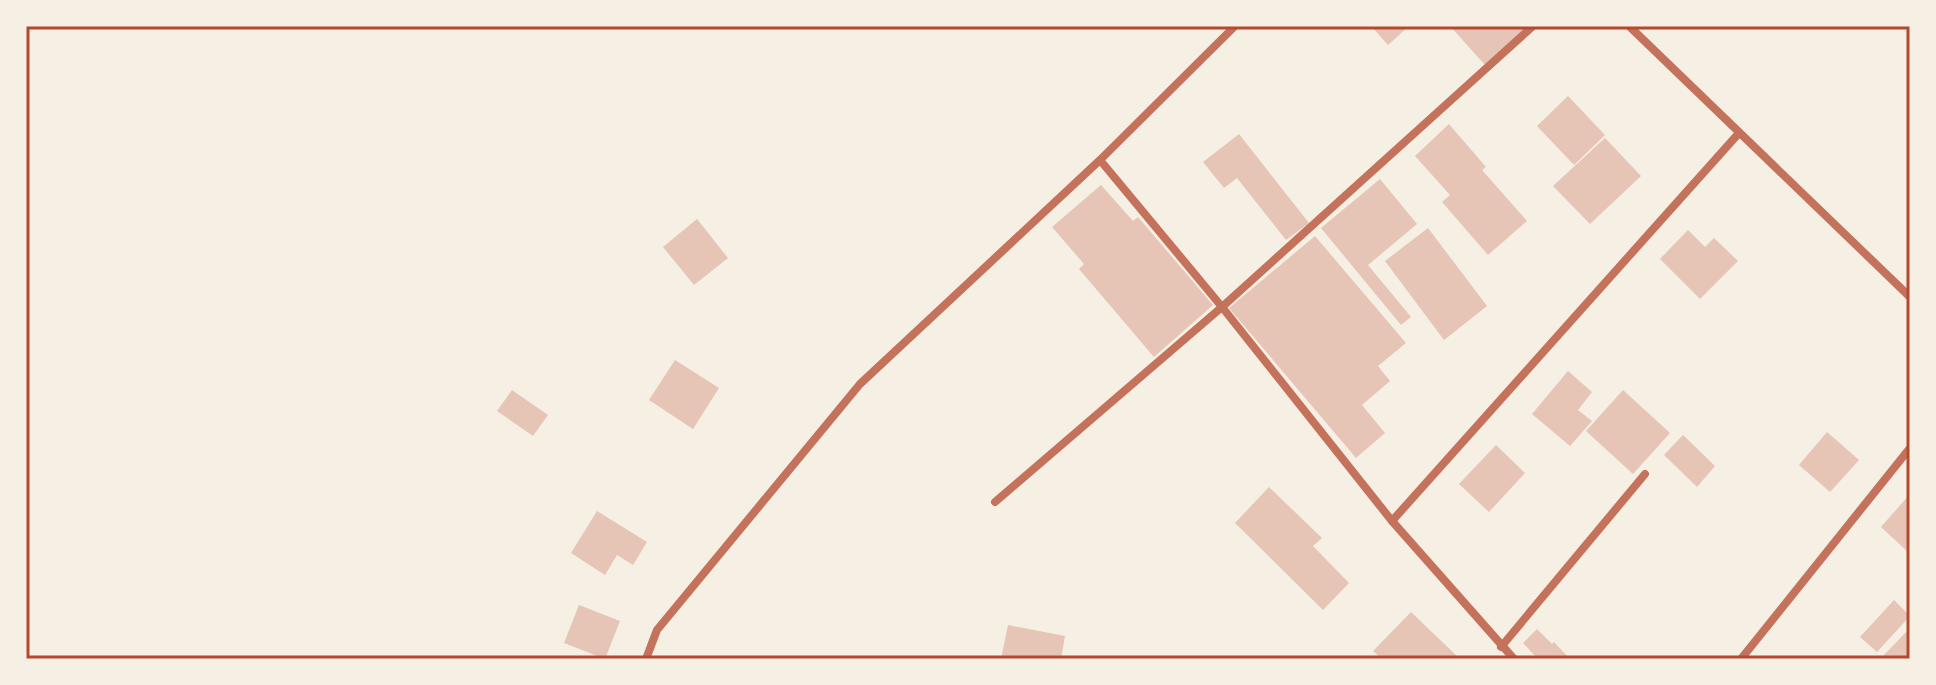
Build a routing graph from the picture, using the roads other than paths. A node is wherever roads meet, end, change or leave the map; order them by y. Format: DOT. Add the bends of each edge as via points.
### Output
graph roads {
  1 [pos="1235,26"];
  2 [pos="1533,26"];
  3 [pos="1629,26"];
  4 [pos="1739,133"];
  5 [pos="1100,160"];
  6 [pos="1910,297"];
  7 [pos="1222,307"];
  8 [pos="1910,448"];
  9 [pos="1645,474"];
  10 [pos="995,502"];
  11 [pos="1392,521"];
  12 [pos="1501,647"];
  13 [pos="646,659"];
  14 [pos="1514,659"];
  15 [pos="1741,659"];
  1 -- 5 [label="street"];
  2 -- 7 [label="street"];
  3 -- 4 [label="street"];
  4 -- 6 [label="street"];
  4 -- 11 [label="street"];
  5 -- 7 [label="street"];
  5 -- 13 [label="street" via="860,384 657,630"];
  7 -- 10 [label="street"];
  7 -- 11 [label="street"];
  8 -- 15 [label="street"];
  9 -- 12 [label="street"];
  11 -- 12 [label="street"];
  12 -- 14 [label="street"];
}
